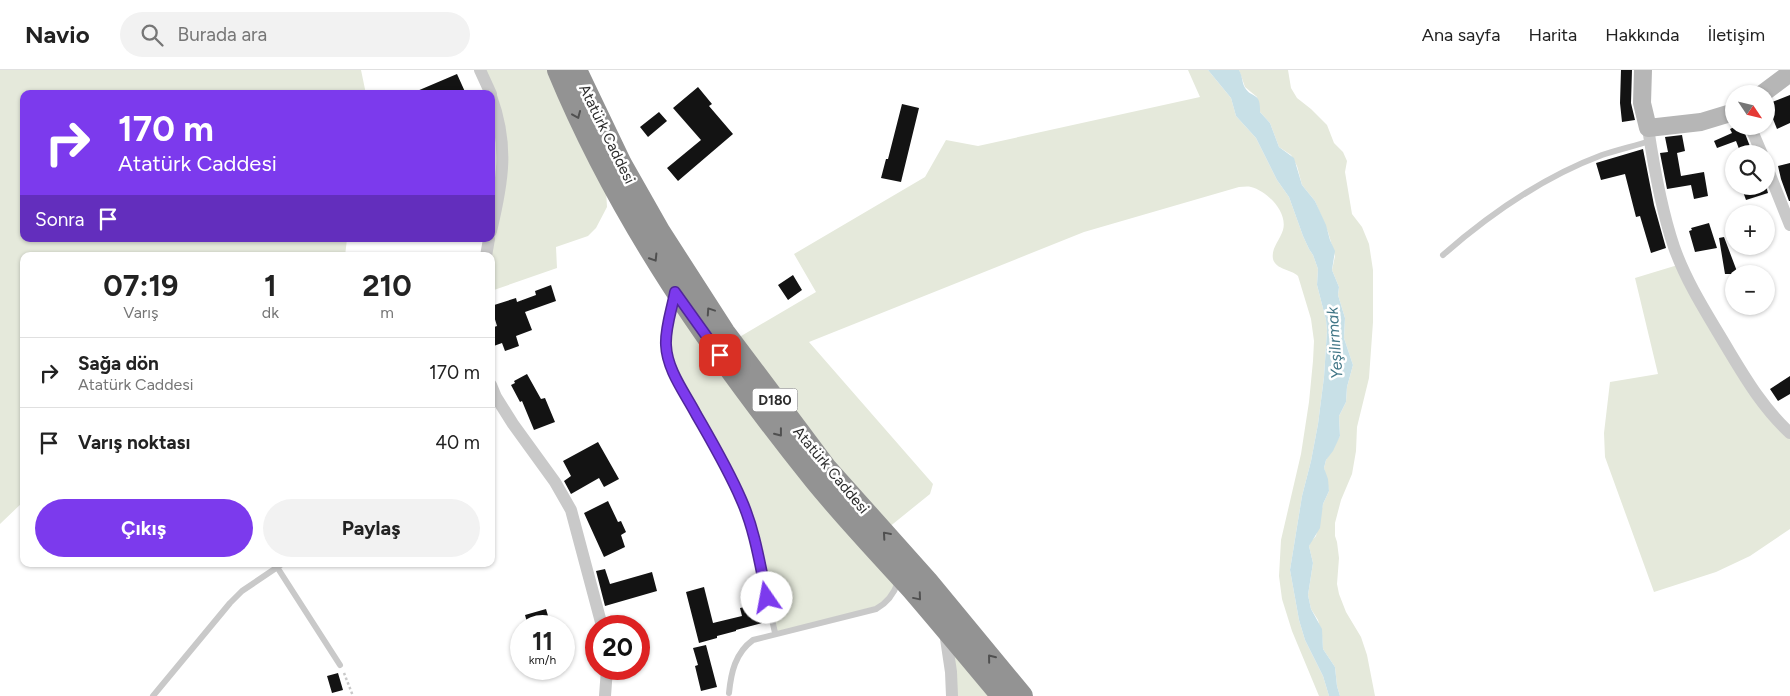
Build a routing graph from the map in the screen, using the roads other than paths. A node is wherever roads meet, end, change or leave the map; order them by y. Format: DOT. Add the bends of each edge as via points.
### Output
graph roads {
  1 [pos="480,70"];
  2 [pos="558,70"];
  3 [pos="576,70"];
  4 [pos="1643,70"];
  5 [pos="1790,73"];
  6 [pos="1774,85"];
  7 [pos="489,90"];
  8 [pos="495,106"];
  9 [pos="1725,115"];
  10 [pos="1649,135"];
  11 [pos="497,139"];
  12 [pos="1775,188"];
  13 [pos="495,216"];
  14 [pos="1790,225"];
  15 [pos="1443,255"];
  16 [pos="675,292"];
  17 [pos="495,395"];
  18 [pos="1790,433"];
  19 [pos="279,567"];
  20 [pos="281,567"];
  21 [pos="900,576"];
  22 [pos="599,615"];
  23 [pos="944,627"];
  24 [pos="775,634"];
  25 [pos="340,665"];
  26 [pos="607,680"];
  27 [pos="729,694"];
  28 [pos="153,696"];
  29 [pos="606,696"];
  30 [pos="952,696"];
  31 [pos="1002,696"];
  32 [pos="1022,696"];
  1 -- 7 [label="street"];
  2 -- 16 [label="highway, Atatürk Caddesi / D180, one-way" via="605,172"];
  32 -- 3 [label="highway, Atatürk Caddesi / D180, one-way" via="826,468 724,332 664,239 621,164"];
  4 -- 10 [label="street" via="1642,103"];
  5 -- 6 [label="street"];
  8 -- 11 [label="street"];
  9 -- 10 [label="street"];
  10 -- 15 [label="lane" via="1548,181 1511,202 1476,226"];
  10 -- 18 [label="street" via="1674,246 1689,281 1755,393"];
  11 -- 13 [label="street" via="504,164"];
  12 -- 14 [label="street"];
  16 -- 21 [label="highway, Atatürk Caddesi / D180, one-way" via="815,480"];
  16 -- 24 [label="lane" via="666,344 669,362 742,500 755,540"];
  17 -- 22 [label="street" via="571,510"];
  19 -- 28 [label="lane" via="230,603"];
  20 -- 25 [label="lane"];
  21 -- 23 [label="highway, Atatürk Caddesi / D180, one-way"];
  21 -- 24 [label="lane" via="885,604 876,609"];
  23 -- 30 [label="street"];
  23 -- 31 [label="highway, Atatürk Caddesi / D180"];
  24 -- 27 [label="lane" via="758,637 744,648 732,672"];
  26 -- 29 [label="street"];
}
